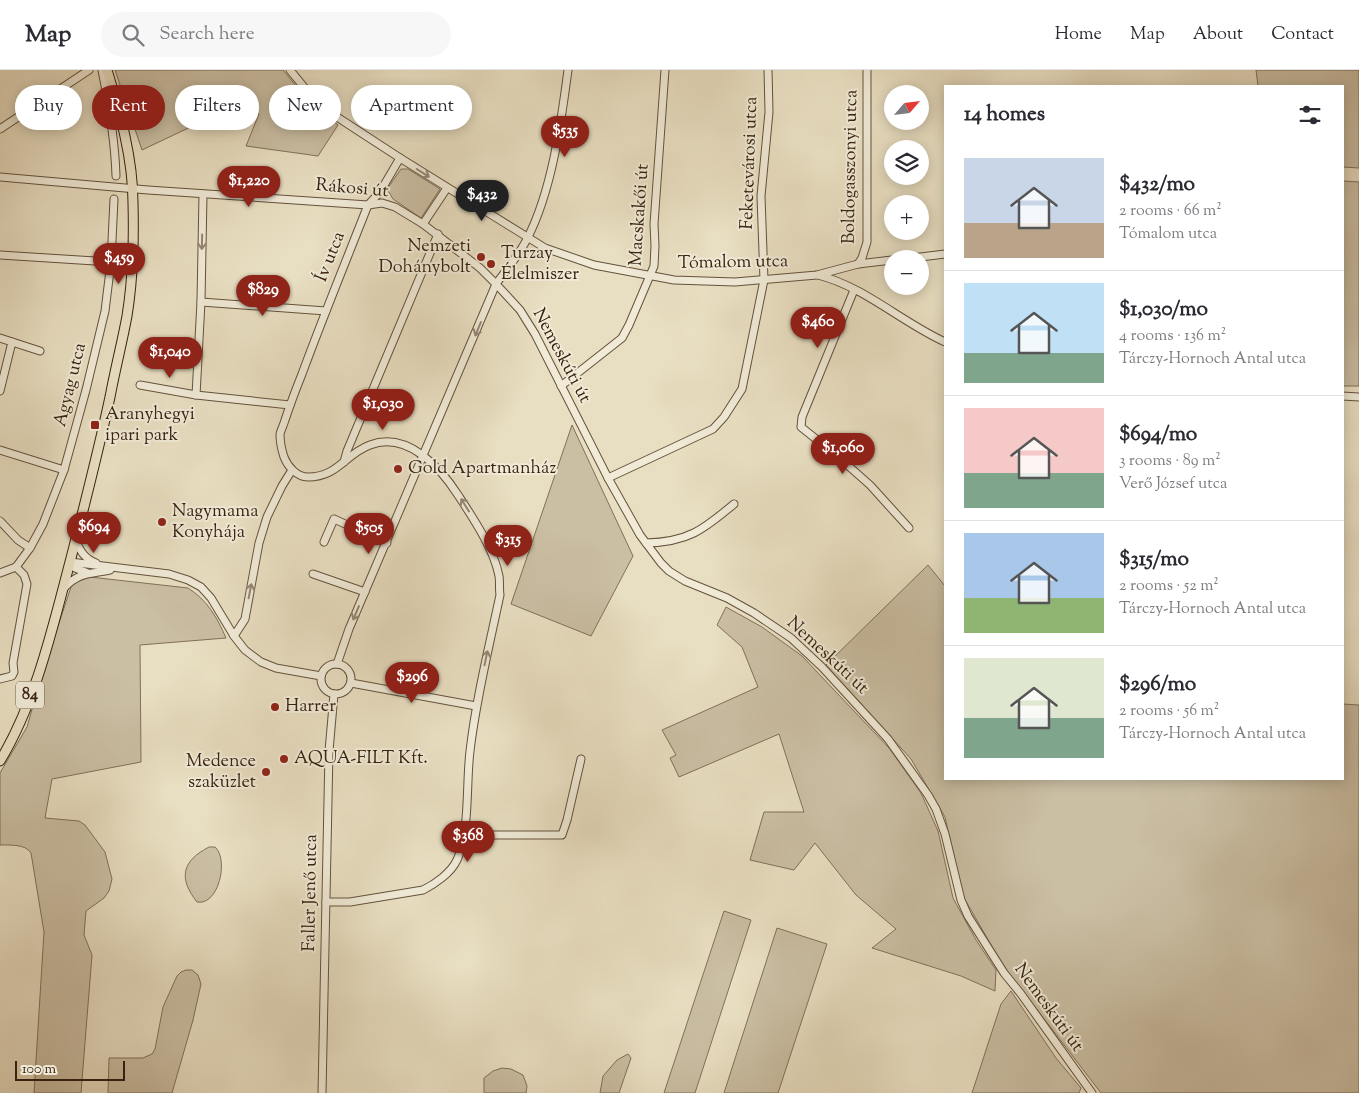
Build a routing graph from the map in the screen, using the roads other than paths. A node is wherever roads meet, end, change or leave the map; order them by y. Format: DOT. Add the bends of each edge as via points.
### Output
graph roads {
  1 [pos="90,70"];
  2 [pos="102,70"];
  3 [pos="107,70"];
  4 [pos="290,70"];
  5 [pos="568,70"];
  6 [pos="665,70"];
  7 [pos="768,70"];
  8 [pos="867,70"];
  9 [pos="0,129"];
  10 [pos="400,158"];
  11 [pos="116,176"];
  12 [pos="0,177"];
  13 [pos="132,188"];
  14 [pos="447,188"];
  15 [pos="203,194"];
  16 [pos="114,199"];
  17 [pos="368,205"];
  18 [pos="423,224"];
  19 [pos="438,234"];
  20 [pos="528,237"];
  21 [pos="944,254"];
  22 [pos="0,255"];
  23 [pos="929,256"];
  24 [pos="884,261"];
  25 [pos="111,262"];
  26 [pos="858,264"];
  27 [pos="818,275"];
  28 [pos="650,276"];
  29 [pos="764,280"];
  30 [pos="496,284"];
  31 [pos="854,290"];
  32 [pos="201,302"];
  33 [pos="326,311"];
  34 [pos="0,338"];
  35 [pos="944,341"];
  36 [pos="12,342"];
  37 [pos="40,351"];
  38 [pos="140,385"];
  39 [pos="561,386"];
  40 [pos="0,390"];
  41 [pos="196,395"];
  42 [pos="1344,396"];
  43 [pos="1359,397"];
  44 [pos="290,405"];
  45 [pos="0,450"];
  46 [pos="424,456"];
  47 [pos="344,462"];
  48 [pos="64,470"];
  49 [pos="292,470"];
  50 [pos="608,478"];
  51 [pos="734,504"];
  52 [pos="0,521"];
  53 [pos="908,528"];
  54 [pos="76,541"];
  55 [pos="324,542"];
  56 [pos="387,543"];
  57 [pos="646,543"];
  58 [pos="30,548"];
  59 [pos="70,562"];
  60 [pos="16,567"];
  61 [pos="118,568"];
  62 [pos="0,573"];
  63 [pos="88,573"];
  64 [pos="313,574"];
  65 [pos="63,588"];
  66 [pos="365,592"];
  67 [pos="234,636"];
  68 [pos="337,664"];
  69 [pos="321,676"];
  70 [pos="0,679"];
  71 [pos="351,683"];
  72 [pos="334,694"];
  73 [pos="476,706"];
  74 [pos="581,759"];
  75 [pos="0,761"];
  76 [pos="465,830"];
  77 [pos="326,902"];
  78 [pos="322,1093"];
  79 [pos="1092,1093"];
  1 -- 9 [label="street"];
  2 -- 11 [label="street" via="110,107"];
  3 -- 13 [label="main road, 84" via="130,160"];
  4 -- 10 [label="street, Tómalom utca" via="308,92 334,115"];
  5 -- 20 [label="street" via="554,154"];
  6 -- 28 [label="street, Macskakői út" via="654,259"];
  7 -- 29 [label="street, Feketevárosi utca" via="769,112 762,196"];
  8 -- 26 [label="street, Boldogasszonyi utca" via="867,242"];
  10 -- 14 [label="street, Tómalom utca, one-way"];
  10 -- 17 [label="street, Ív utca" via="380,192"];
  12 -- 13 [label="street, Rákosi út"];
  13 -- 15 [label="street, Rákosi út"];
  13 -- 54 [label="main road, 84" via="133,243 127,314"];
  14 -- 18 [label="street"];
  14 -- 20 [label="street, Tómalom utca"];
  15 -- 17 [label="street, Rákosi út"];
  15 -- 32 [label="street, one-way"];
  16 -- 25 [label="street, Agyag utca"];
  17 -- 18 [label="street, Rákosi út" via="382,203"];
  17 -- 33 [label="street, Ív utca"];
  18 -- 19 [label="street, Rákosi út"];
  19 -- 30 [label="street, Rákosi út"];
  19 -- 47 [label="street"];
  20 -- 28 [label="street, Tómalom utca" via="546,248 594,265"];
  20 -- 30 [label="street"];
  21 -- 23 [label="street"];
  22 -- 25 [label="street"];
  24 -- 26 [label="street, Tómalom utca"];
  25 -- 48 [label="street, Agyag utca" via="105,311"];
  26 -- 27 [label="street, Tómalom utca"];
  27 -- 29 [label="street, Tómalom utca"];
  27 -- 31 [label="street, Tómalom utca"];
  28 -- 29 [label="street, Tómalom utca" via="709,282"];
  28 -- 39 [label="street, Macskakői út" via="622,338"];
  29 -- 50 [label="street, Feketevárosi utca" via="744,383 724,417 714,429"];
  30 -- 39 [label="street, Nemeskúti út" via="520,310"];
  30 -- 46 [label="street, one-way"];
  31 -- 35 [label="street, Tómalom utca"];
  31 -- 53 [label="street" via="802,417 801,427 870,486"];
  32 -- 33 [label="street"];
  32 -- 41 [label="street"];
  33 -- 44 [label="street, Ív utca"];
  34 -- 36 [label="street"];
  36 -- 37 [label="street"];
  36 -- 40 [label="street"];
  38 -- 41 [label="street"];
  39 -- 50 [label="street, Nemeskúti út"];
  41 -- 44 [label="street"];
  42 -- 43 [label="street"];
  44 -- 49 [label="street, Ív utca" via="280,434 284,457"];
  45 -- 48 [label="street"];
  46 -- 47 [label="street" via="410,446 380,442"];
  46 -- 56 [label="street"];
  73 -- 46 [label="street, one-way" via="500,595 499,576 468,510 453,487"];
  47 -- 49 [label="street" via="321,477 298,476"];
  48 -- 58 [label="street, Agyag utca"];
  67 -- 49 [label="street, one-way" via="244,619 267,517"];
  50 -- 57 [label="street, Nemeskúti út"];
  51 -- 57 [label="street" via="690,536 673,542"];
  52 -- 58 [label="street"];
  54 -- 59 [label="main road, 84"];
  54 -- 61 [label="street" via="88,560"];
  55 -- 56 [label="street" via="334,519"];
  56 -- 66 [label="street"];
  57 -- 79 [label="street, Nemeskúti út" via="676,576 727,598 791,638 888,739 936,809 968,916 1004,974 1022,994"];
  58 -- 60 [label="street, Agyag utca"];
  59 -- 61 [label="street"];
  59 -- 63 [label="street"];
  59 -- 65 [label="main road, 84"];
  60 -- 62 [label="street"];
  60 -- 70 [label="street" via="28,584 14,672 12,676"];
  61 -- 63 [label="street"];
  61 -- 67 [label="street" via="170,574 201,587"];
  63 -- 65 [label="street"];
  64 -- 66 [label="street"];
  65 -- 75 [label="main road, 84" via="24,713"];
  66 -- 68 [label="street, one-way"];
  67 -- 69 [label="street" via="261,662"];
  68 -- 69 [label="street" via="325,668"];
  68 -- 71 [label="street" via="349,670"];
  69 -- 72 [label="street" via="325,690"];
  71 -- 72 [label="street" via="347,690"];
  71 -- 73 [label="street"];
  72 -- 77 [label="street, Faller Jenő utca"];
  73 -- 76 [label="street"];
  74 -- 76 [label="street" via="562,835 479,836"];
  76 -- 77 [label="street" via="457,861 423,890 350,902"];
  77 -- 78 [label="street, Faller Jenő utca"];
}
